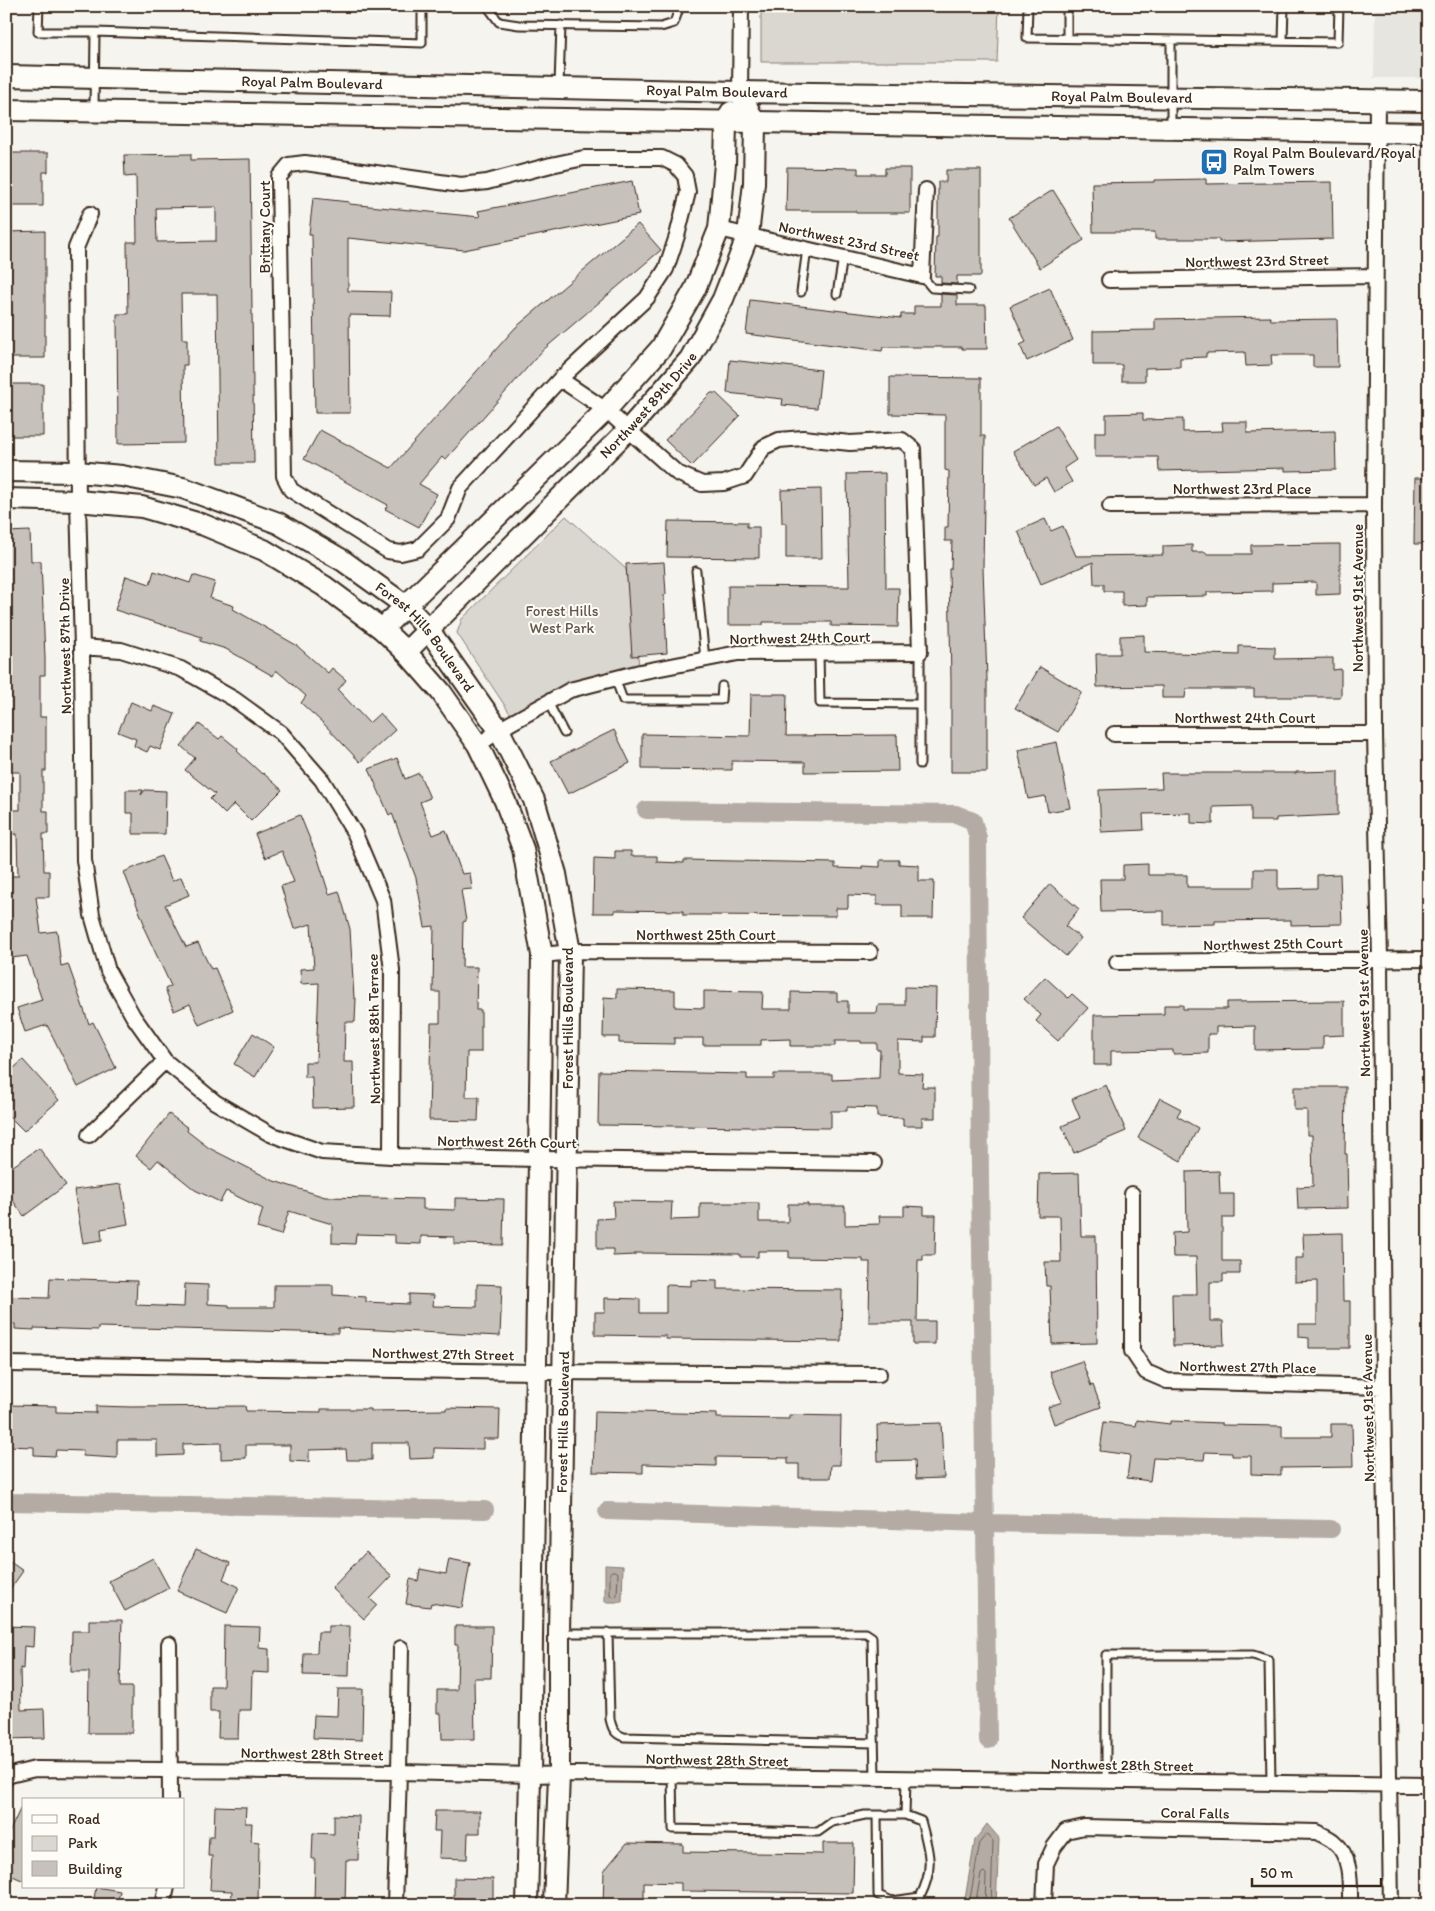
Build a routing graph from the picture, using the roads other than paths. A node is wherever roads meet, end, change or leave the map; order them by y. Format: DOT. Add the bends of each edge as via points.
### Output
graph roads {
  1 [pos="39,6"];
  2 [pos="422,6"];
  3 [pos="487,6"];
  4 [pos="680,6"];
  5 [pos="741,6"];
  6 [pos="1028,6"];
  7 [pos="1067,6"];
  8 [pos="1284,6"];
  9 [pos="1339,6"];
  10 [pos="561,25"];
  11 [pos="95,32"];
  12 [pos="1067,38"];
  13 [pos="1171,40"];
  14 [pos="1283,41"];
  15 [pos="6,76"];
  16 [pos="94,78"];
  17 [pos="559,88"];
  18 [pos="740,92"];
  19 [pos="1171,98"];
  20 [pos="1377,100"];
  21 [pos="1429,100"];
  22 [pos="6,110"];
  23 [pos="94,112"];
  24 [pos="726,123"];
  25 [pos="755,123"];
  26 [pos="1172,130"];
  27 [pos="1376,132"];
  28 [pos="1429,134"];
  29 [pos="926,190"];
  30 [pos="90,214"];
  31 [pos="719,229"];
  32 [pos="748,236"];
  33 [pos="807,249"];
  34 [pos="843,257"];
  35 [pos="922,276"];
  36 [pos="1375,276"];
  37 [pos="1109,280"];
  38 [pos="969,290"];
  39 [pos="801,292"];
  40 [pos="837,294"];
  41 [pos="560,379"];
  42 [pos="606,410"];
  43 [pos="628,430"];
  44 [pos="6,471"];
  45 [pos="77,472"];
  46 [pos="6,499"];
  47 [pos="78,501"];
  48 [pos="1374,505"];
  49 [pos="1110,506"];
  50 [pos="696,571"];
  51 [pos="406,606"];
  52 [pos="382,630"];
  53 [pos="428,630"];
  54 [pos="82,647"];
  55 [pos="406,652"];
  56 [pos="920,652"];
  57 [pos="819,653"];
  58 [pos="705,659"];
  59 [pos="615,678"];
  60 [pos="722,686"];
  61 [pos="548,702"];
  62 [pos="920,704"];
  63 [pos="499,730"];
  64 [pos="564,733"];
  65 [pos="1114,734"];
  66 [pos="1375,734"];
  67 [pos="478,745"];
  68 [pos="920,764"];
  69 [pos="570,952"];
  70 [pos="870,952"];
  71 [pos="542,955"];
  72 [pos="1380,959"];
  73 [pos="1429,959"];
  74 [pos="1117,962"];
  75 [pos="165,1061"];
  76 [pos="89,1136"];
  77 [pos="391,1156"];
  78 [pos="539,1159"];
  79 [pos="568,1159"];
  80 [pos="874,1163"];
  81 [pos="1132,1194"];
  82 [pos="6,1364"];
  83 [pos="536,1372"];
  84 [pos="564,1372"];
  85 [pos="879,1374"];
  86 [pos="1383,1387"];
  87 [pos="608,1632"];
  88 [pos="559,1633"];
  89 [pos="169,1644"];
  90 [pos="401,1648"];
  91 [pos="874,1743"];
  92 [pos="170,1769"];
  93 [pos="399,1772"];
  94 [pos="530,1775"];
  95 [pos="559,1775"];
  96 [pos="672,1776"];
  97 [pos="6,1778"];
  98 [pos="875,1779"];
  99 [pos="906,1779"];
  100 [pos="1106,1782"];
  101 [pos="1271,1783"];
  102 [pos="1390,1784"];
  103 [pos="1429,1785"];
  104 [pos="170,1798"];
  105 [pos="877,1814"];
  106 [pos="906,1814"];
  107 [pos="167,1888"];
  108 [pos="163,1905"];
  109 [pos="395,1905"];
  110 [pos="527,1905"];
  111 [pos="554,1905"];
  112 [pos="1044,1905"];
  113 [pos="1350,1905"];
  114 [pos="1391,1905"];
  1 -- 11 [label="lane" via="38,32"];
  2 -- 11 [label="lane" via="422,43"];
  3 -- 10 [label="lane" via="499,22"];
  4 -- 10 [label="lane" via="674,23 661,27"];
  5 -- 18 [label="street, Northwest 89th Drive"];
  6 -- 12 [label="lane" via="1027,38"];
  7 -- 12 [label="lane"];
  8 -- 14 [label="lane"];
  9 -- 14 [label="lane" via="1338,42"];
  10 -- 17 [label="lane"];
  11 -- 16 [label="lane"];
  12 -- 13 [label="lane"];
  13 -- 14 [label="lane"];
  13 -- 19 [label="lane"];
  15 -- 16 [label="street, Royal Palm Boulevard"];
  16 -- 17 [label="street, Royal Palm Boulevard"];
  16 -- 23 [label="lane"];
  17 -- 18 [label="street, Royal Palm Boulevard"];
  18 -- 19 [label="street, Royal Palm Boulevard"];
  18 -- 24 [label="street, Northwest 89th Drive"];
  18 -- 25 [label="street, Northwest 89th Drive"];
  19 -- 20 [label="street, Royal Palm Boulevard"];
  19 -- 26 [label="lane"];
  20 -- 21 [label="street, Royal Palm Boulevard"];
  20 -- 27 [label="street, Northwest 91st Avenue"];
  22 -- 23 [label="street"];
  23 -- 24 [label="street"];
  24 -- 25 [label="street"];
  24 -- 31 [label="street, Northwest 89th Drive"];
  25 -- 26 [label="street"];
  25 -- 32 [label="street, Northwest 89th Drive" via="754,183"];
  26 -- 27 [label="street"];
  27 -- 28 [label="street"];
  27 -- 36 [label="street, Northwest 91st Avenue"];
  29 -- 35 [label="street, Northwest 23rd Street"];
  30 -- 45 [label="street, Northwest 87th Drive" via="76,248"];
  31 -- 32 [label="street, Northwest 23rd Street"];
  31 -- 42 [label="street, Northwest 89th Drive" via="695,289 661,348"];
  32 -- 33 [label="street, Northwest 23rd Street"];
  32 -- 43 [label="street, Northwest 89th Drive" via="723,299 690,360"];
  33 -- 34 [label="street, Northwest 23rd Street"];
  33 -- 39 [label="lane"];
  34 -- 35 [label="street, Northwest 23rd Street"];
  34 -- 40 [label="lane"];
  35 -- 38 [label="lane" via="932,288"];
  36 -- 37 [label="street, Northwest 23rd Street"];
  36 -- 48 [label="street, Northwest 91st Avenue"];
  41 -- 41 [label="street, Brittany Court" via="647,298 666,269 688,192 686,176 676,165 662,158 584,158 487,182 461,185 305,163 289,165 279,177 284,476 291,490 388,551 401,553 418,549 448,518 460,488"];
  41 -- 42 [label="street"];
  42 -- 43 [label="street"];
  42 -- 51 [label="street, Northwest 89th Drive"];
  43 -- 53 [label="street, Northwest 89th Drive"];
  43 -- 56 [label="street" via="677,473 702,484 724,483 745,476 764,447 779,440 803,438 850,443 902,440 913,449"];
  44 -- 45 [label="street, Forest Hills Boulevard"];
  45 -- 47 [label="street, Northwest 87th Drive"];
  45 -- 51 [label="street, Forest Hills Boulevard" via="122,476 183,488 278,522 342,560"];
  46 -- 47 [label="street, Forest Hills Boulevard"];
  47 -- 52 [label="street, Forest Hills Boulevard" via="142,507 204,525 255,547 324,586"];
  47 -- 54 [label="street, Northwest 87th Drive"];
  48 -- 49 [label="street, Northwest 23rd Place"];
  48 -- 66 [label="street, Northwest 91st Avenue"];
  50 -- 58 [label="lane"];
  51 -- 52 [label="street, Northwest 89th Drive"];
  51 -- 53 [label="street, Forest Hills Boulevard"];
  52 -- 55 [label="street, Forest Hills Boulevard"];
  53 -- 55 [label="street, Northwest 89th Drive"];
  53 -- 63 [label="street, Forest Hills Boulevard"];
  54 -- 75 [label="street, Northwest 87th Drive" via="84,860 92,914 108,971 133,1016"];
  54 -- 77 [label="street, Northwest 88th Terrace" via="121,650 181,669 234,699 281,734 322,780 350,826 383,900 392,970"];
  55 -- 67 [label="street, Forest Hills Boulevard" via="441,692"];
  56 -- 57 [label="street, Northwest 24th Court"];
  56 -- 62 [label="lane"];
  57 -- 58 [label="street, Northwest 24th Court" via="738,653"];
  57 -- 62 [label="lane" via="820,703"];
  58 -- 59 [label="street, Northwest 24th Court"];
  59 -- 60 [label="lane" via="623,700 721,700"];
  59 -- 61 [label="street, Northwest 24th Court" via="570,690"];
  61 -- 63 [label="street, Northwest 24th Court"];
  61 -- 64 [label="lane"];
  62 -- 68 [label="lane"];
  63 -- 67 [label="street, Northwest 24th Court"];
  63 -- 69 [label="street, Forest Hills Boulevard" via="534,800 556,874"];
  65 -- 66 [label="street, Northwest 24th Court"];
  66 -- 72 [label="street, Northwest 91st Avenue"];
  67 -- 71 [label="street, Forest Hills Boulevard" via="505,801 523,849"];
  69 -- 70 [label="street, Northwest 25th Court"];
  69 -- 71 [label="street, Northwest 25th Court"];
  69 -- 79 [label="street, Forest Hills Boulevard"];
  71 -- 78 [label="street, Forest Hills Boulevard"];
  72 -- 73 [label="street, Northwest 25th Court"];
  72 -- 74 [label="street, Northwest 25th Court"];
  72 -- 86 [label="street, Northwest 91st Avenue"];
  75 -- 76 [label="street"];
  75 -- 77 [label="street, Northwest 26th Court" via="214,1102 270,1134 322,1152"];
  77 -- 78 [label="street, Northwest 26th Court"];
  78 -- 79 [label="street, Northwest 26th Court"];
  78 -- 83 [label="street, Forest Hills Boulevard"];
  79 -- 80 [label="street, Northwest 26th Court"];
  79 -- 84 [label="street, Forest Hills Boulevard"];
  81 -- 86 [label="street, Northwest 27th Place" via="1132,1351 1146,1372 1167,1381"];
  82 -- 83 [label="street, Northwest 27th Street"];
  83 -- 84 [label="street, Northwest 27th Street"];
  83 -- 94 [label="street, Forest Hills Boulevard"];
  84 -- 85 [label="street, Northwest 27th Street"];
  84 -- 88 [label="street, Forest Hills Boulevard"];
  86 -- 102 [label="street, Northwest 91st Avenue"];
  87 -- 88 [label="lane"];
  87 -- 91 [label="lane" via="610,1719 618,1735"];
  87 -- 91 [label="lane" via="866,1633 872,1637"];
  88 -- 95 [label="street, Forest Hills Boulevard"];
  89 -- 92 [label="street"];
  90 -- 93 [label="street"];
  91 -- 98 [label="lane"];
  92 -- 93 [label="street, Northwest 28th Street"];
  92 -- 97 [label="street, Northwest 28th Street" via="35,1769"];
  92 -- 104 [label="street"];
  93 -- 94 [label="street, Northwest 28th Street"];
  93 -- 109 [label="street"];
  94 -- 95 [label="street, Northwest 28th Street"];
  94 -- 110 [label="street, Forest Hills Boulevard"];
  95 -- 96 [label="street, Northwest 28th Street"];
  95 -- 111 [label="street, Forest Hills Boulevard"];
  96 -- 98 [label="street, Northwest 28th Street"];
  96 -- 105 [label="lane" via="673,1829 818,1832 832,1822"];
  98 -- 99 [label="street, Northwest 28th Street"];
  99 -- 100 [label="street, Northwest 28th Street"];
  99 -- 106 [label="lane"];
  100 -- 101 [label="street, Northwest 28th Street"];
  100 -- 101 [label="lane" via="1106,1655 1253,1655 1270,1660"];
  101 -- 102 [label="street, Northwest 28th Street"];
  102 -- 103 [label="street, Northwest 28th Street"];
  102 -- 114 [label="street, Northwest 91st Avenue"];
  105 -- 106 [label="lane"];
  105 -- 106 [label="lane" via="878,1895 892,1901 920,1897 928,1881 929,1850 921,1821"];
  107 -- 108 [label="street"];
  112 -- 113 [label="street, Coral Falls" via="1046,1864 1054,1847 1066,1831 1084,1827 1317,1832 1335,1842 1345,1856 1350,1878"];
}
